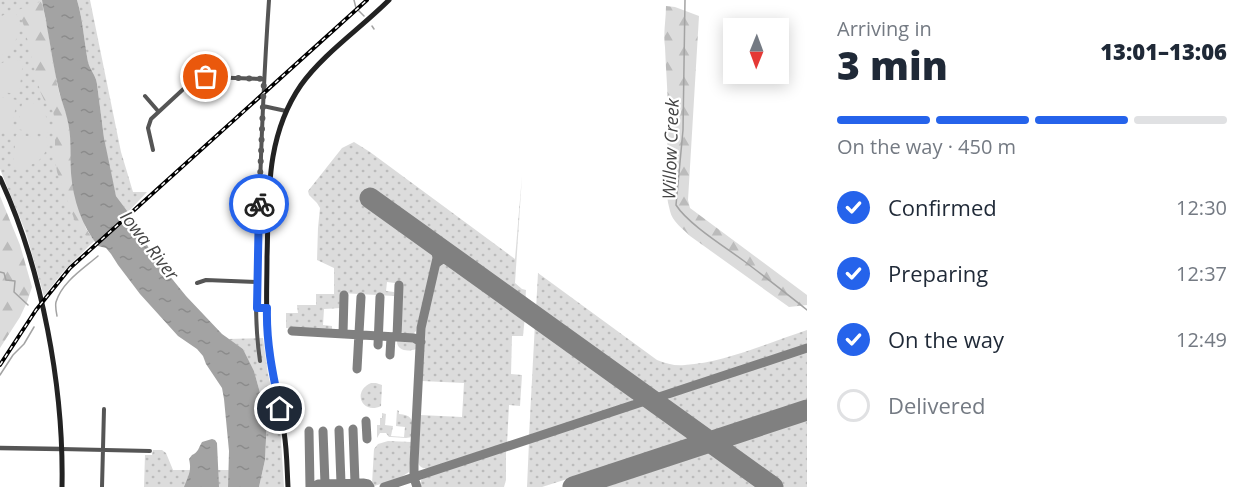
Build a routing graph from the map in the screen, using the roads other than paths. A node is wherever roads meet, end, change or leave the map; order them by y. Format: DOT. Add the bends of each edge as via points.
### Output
graph roads {
  1 [pos="269,0"];
  2 [pos="389,0"];
  3 [pos="264,79"];
  4 [pos="145,96"];
  5 [pos="263,106"];
  6 [pos="159,111"];
  7 [pos="286,111"];
  8 [pos="153,150"];
  9 [pos="0,178"];
  10 [pos="257,282"];
  11 [pos="197,284"];
  12 [pos="257,308"];
  13 [pos="267,308"];
  14 [pos="260,362"];
  15 [pos="104,409"];
  16 [pos="0,448"];
  17 [pos="61,449"];
  18 [pos="103,450"];
  19 [pos="150,451"];
  20 [pos="62,487"];
  21 [pos="102,487"];
  22 [pos="288,487"];
  1 -- 3 [label="street"];
  2 -- 7 [label="main road" via="314,69"];
  3 -- 5 [label="street"];
  3 -- 6 [label="street" via="199,78"];
  4 -- 6 [label="street"];
  5 -- 7 [label="street"];
  5 -- 10 [label="street"];
  6 -- 8 [label="street" via="148,124"];
  7 -- 13 [label="main road" via="271,165"];
  9 -- 17 [label="main road" via="23,238 41,302 56,382"];
  10 -- 11 [label="street" via="206,280"];
  10 -- 12 [label="street"];
  12 -- 13 [label="street"];
  12 -- 14 [label="street"];
  13 -- 22 [label="main road" via="271,367 285,434"];
  15 -- 18 [label="street"];
  16 -- 17 [label="street"];
  17 -- 18 [label="street"];
  17 -- 20 [label="main road"];
  18 -- 19 [label="street"];
  18 -- 21 [label="street"];
}
